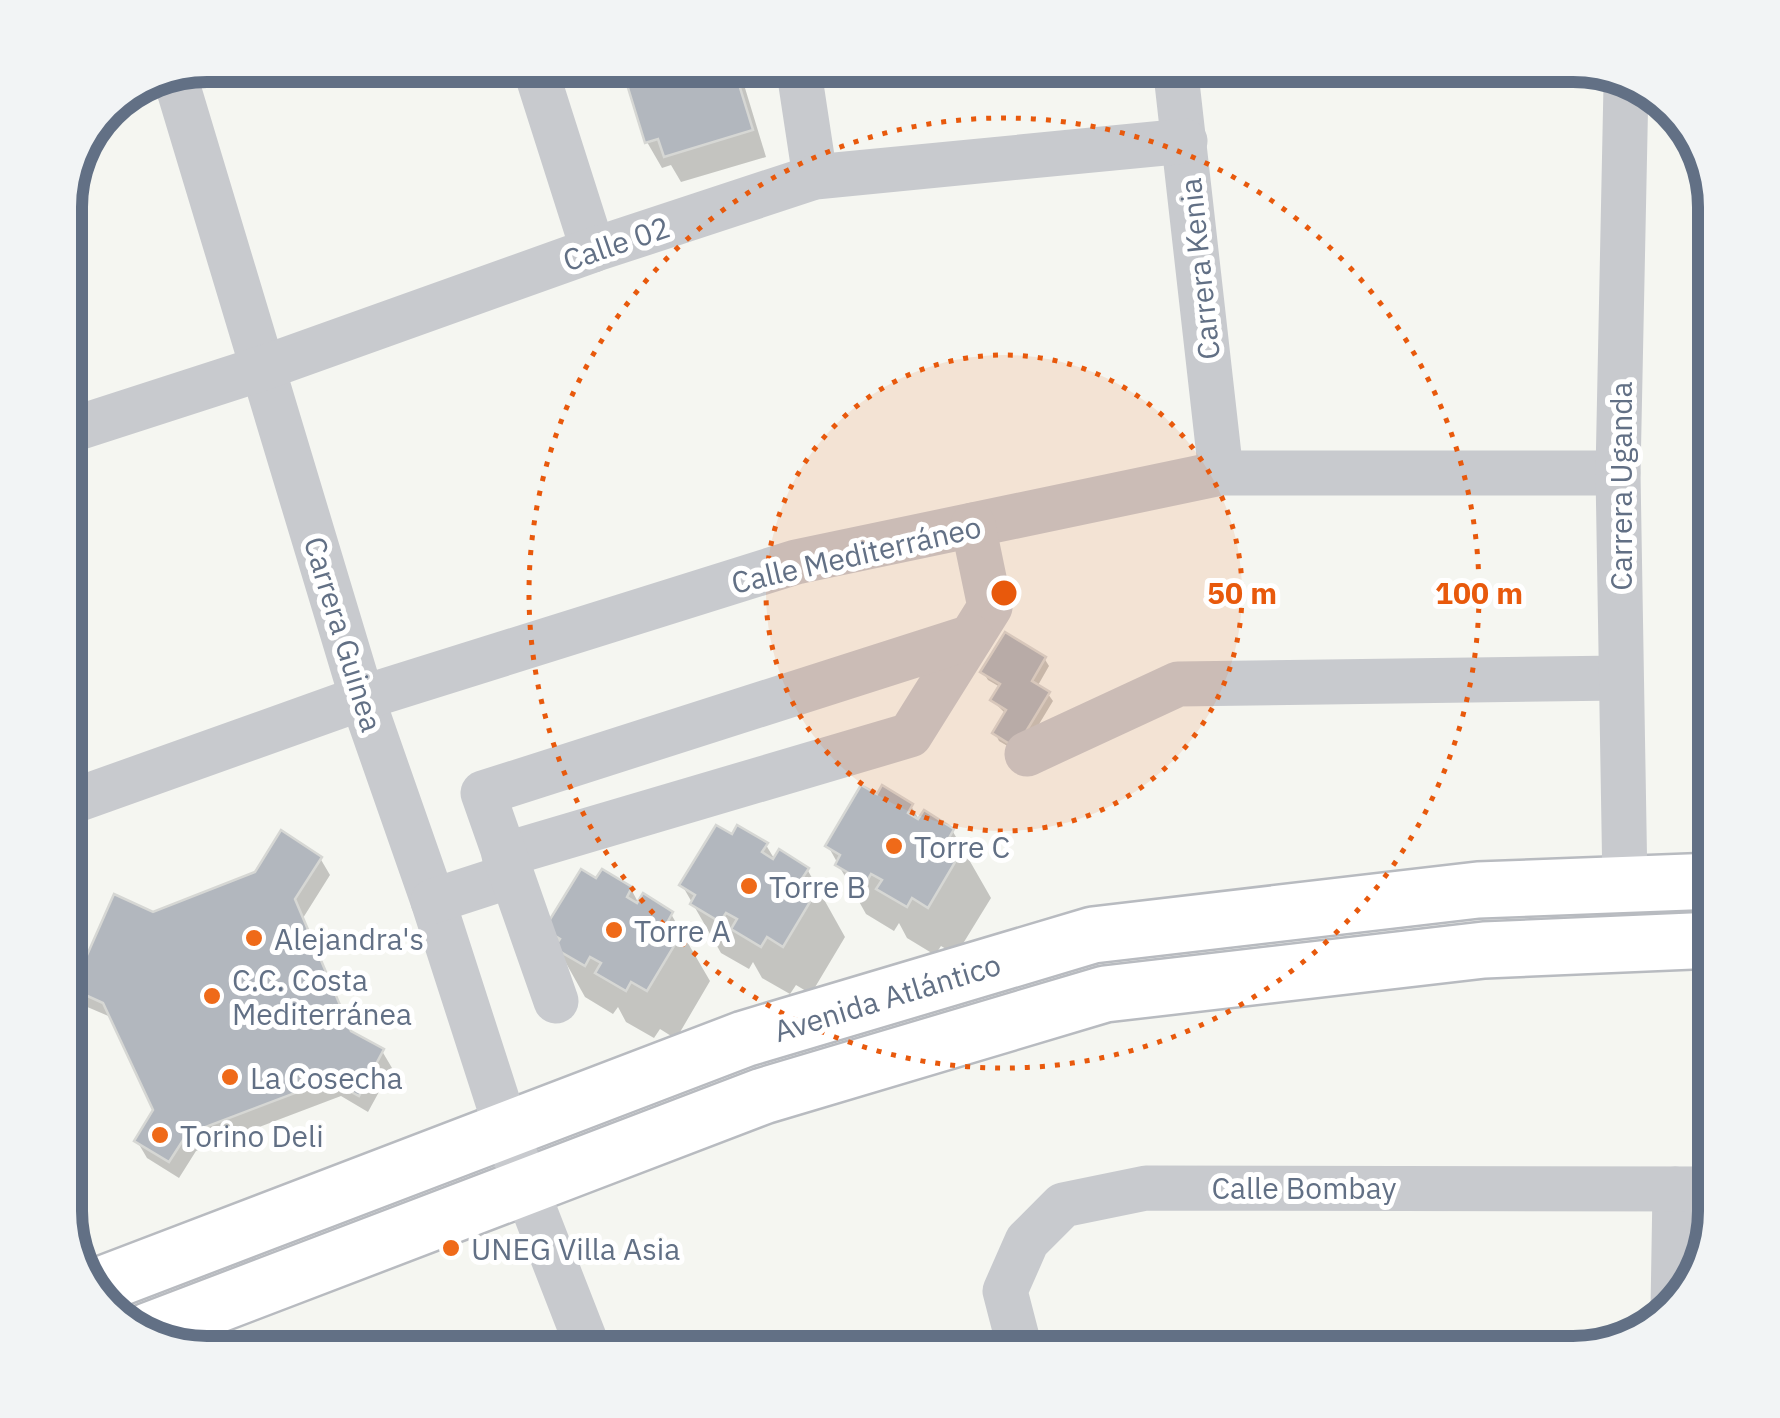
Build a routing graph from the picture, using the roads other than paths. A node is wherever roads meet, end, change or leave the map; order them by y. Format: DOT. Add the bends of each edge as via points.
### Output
graph roads {
  1 [pos="539,82"];
  2 [pos="801,82"];
  3 [pos="1177,82"];
  4 [pos="178,87"];
  5 [pos="1626,95"];
  6 [pos="1185,141"];
  7 [pos="815,177"];
  8 [pos="592,250"];
  9 [pos="264,368"];
  10 [pos="83,426"];
  11 [pos="1618,473"];
  12 [pos="1221,474"];
  13 [pos="973,525"];
  14 [pos="970,638"];
  15 [pos="1620,678"];
  16 [pos="362,698"];
  17 [pos="754,707"];
  18 [pos="1027,754"];
  19 [pos="776,775"];
  20 [pos="83,798"];
  21 [pos="507,866"];
  22 [pos="1698,882"];
  23 [pos="1624,886"];
  24 [pos="434,901"];
  25 [pos="1698,941"];
  26 [pos="556,1001"];
  27 [pos="506,1129"];
  28 [pos="525,1186"];
  29 [pos="1695,1189"];
  30 [pos="1679,1275"];
  31 [pos="106,1283"];
  32 [pos="161,1326"];
  33 [pos="583,1336"];
  34 [pos="1017,1336"];
  1 -- 8 [label="street"];
  2 -- 7 [label="street"];
  3 -- 6 [label="street, Carrera Kenia"];
  4 -- 9 [label="street, Carrera Guinea"];
  5 -- 11 [label="street, Carrera Uganda"];
  6 -- 7 [label="street, Calle 02"];
  6 -- 12 [label="street, Carrera Kenia"];
  7 -- 8 [label="street, Calle 02"];
  8 -- 9 [label="street, Calle 02"];
  9 -- 10 [label="street, Calle 02"];
  9 -- 16 [label="street, Carrera Guinea"];
  11 -- 12 [label="street, Calle Mediterráneo"];
  11 -- 15 [label="street, Carrera Uganda"];
  12 -- 13 [label="street, Calle Mediterráneo"];
  13 -- 14 [label="street" via="990,606"];
  13 -- 16 [label="street, Calle Mediterráneo" via="796,562"];
  14 -- 17 [label="street"];
  14 -- 19 [label="street" via="910,735"];
  15 -- 18 [label="street" via="1178,684"];
  15 -- 23 [label="street, Carrera Uganda"];
  16 -- 20 [label="street, Calle Mediterráneo"];
  16 -- 24 [label="street, Carrera Guinea"];
  17 -- 19 [label="street"];
  17 -- 21 [label="street" via="483,793"];
  19 -- 21 [label="street"];
  21 -- 24 [label="street"];
  21 -- 26 [label="street"];
  22 -- 23 [label="main road, Avenida Atlántico"];
  23 -- 27 [label="main road, Avenida Atlántico" via="1478,890 1093,935 744,1039"];
  24 -- 27 [label="street, Carrera Guinea"];
  25 -- 28 [label="main road, Avenida Atlántico" via="1484,950 1106,994 763,1096"];
  27 -- 28 [label="street, Carrera Guinea"];
  27 -- 31 [label="main road, Avenida Atlántico"];
  28 -- 32 [label="main road, Avenida Atlántico"];
  28 -- 33 [label="street, Carrera Guinea"];
  29 -- 30 [label="street"];
  29 -- 34 [label="street, Calle Bombay" via="1146,1188 1063,1205 1027,1241 1005,1291"];
}
